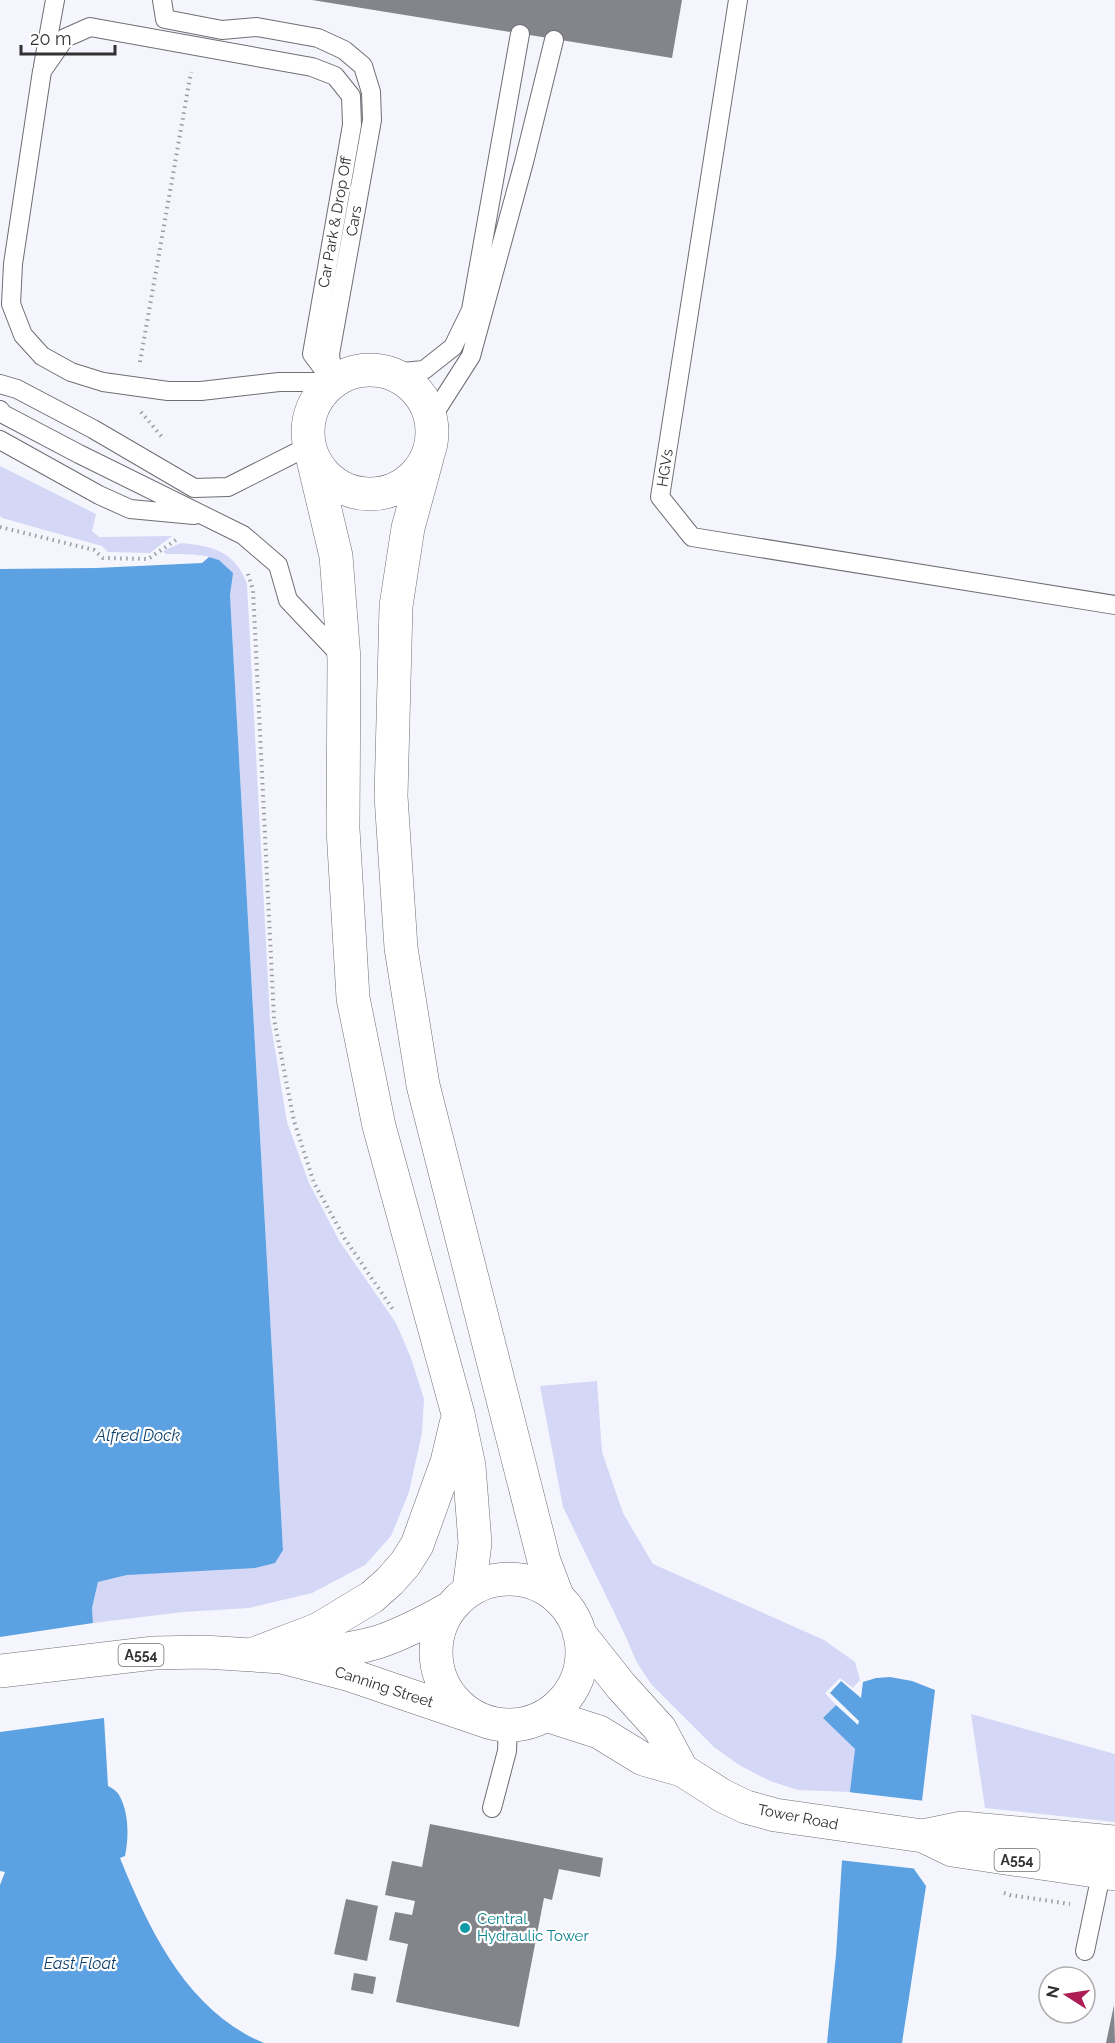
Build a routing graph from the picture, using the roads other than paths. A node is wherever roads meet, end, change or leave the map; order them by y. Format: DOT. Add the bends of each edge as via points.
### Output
graph roads {
  1 [pos="55,0"];
  2 [pos="162,0"];
  3 [pos="738,0"];
  4 [pos="520,34"];
  5 [pos="554,39"];
  6 [pos="42,71"];
  7 [pos="391,373"];
  8 [pos="333,382"];
  9 [pos="0,384"];
  10 [pos="0,410"];
  11 [pos="432,417"];
  12 [pos="0,440"];
  13 [pos="311,450"];
  14 [pos="427,458"];
  15 [pos="207,517"];
  16 [pos="1115,605"];
  17 [pos="344,659"];
  18 [pos="458,1414"];
  19 [pos="558,1598"];
  20 [pos="460,1599"];
  21 [pos="579,1633"];
  22 [pos="268,1656"];
  23 [pos="0,1671"];
  24 [pos="546,1715"];
  25 [pos="496,1723"];
  26 [pos="682,1770"];
  27 [pos="492,1808"];
  28 [pos="1109,1857"];
  29 [pos="1085,1952"];
  1 -- 6 [label="lane"];
  2 -- 8 [label="lane, Cars" via="165,19 222,30 257,27 318,38 344,50 363,66 372,120 330,354"];
  3 -- 16 [label="lane, HGVs" via="660,497 692,537"];
  4 -- 7 [label="lane" via="471,310 453,347 424,370"];
  5 -- 11 [label="lane" via="471,356"];
  6 -- 8 [label="lane" via="13,264 11,304 23,335 42,356 71,372 103,382 168,391"];
  6 -- 8 [label="lane, Car Park & Drop Off" via="65,38 90,27 312,67 335,76 351,96 352,124 312,354"];
  7 -- 8 [label="main road" via="371,369 351,372"];
  7 -- 11 [label="main road" via="409,383 423,398"];
  8 -- 13 [label="main road" via="318,396 312,414 308,430"];
  9 -- 13 [label="lane" via="93,429 194,488 228,486"];
  10 -- 15 [label="lane"];
  11 -- 14 [label="main road" via="433,438"];
  12 -- 15 [label="lane" via="130,509"];
  13 -- 14 [label="main road" via="323,473 339,486 359,494 399,488 416,475"];
  13 -- 17 [label="main road" via="336,556"];
  14 -- 19 [label="main road" via="408,528 396,606 391,796 401,948 426,1096 544,1561"];
  15 -- 17 [label="lane" via="243,535 278,564 288,600"];
  17 -- 18 [label="main road" via="343,829 353,998 379,1126"];
  18 -- 20 [label="main road" via="469,1466 475,1543"];
  18 -- 22 [label="main road" via="447,1462 417,1545 405,1564 372,1597"];
  19 -- 20 [label="main road, A554" via="531,1582 499,1579 483,1583"];
  19 -- 21 [label="main road, A554"];
  20 -- 22 [label="main road, Canning Street / A554" via="419,1625 378,1642 340,1650"];
  20 -- 25 [label="main road" via="441,1625 436,1641 439,1672 445,1687 464,1710"];
  21 -- 24 [label="main road, A554" via="582,1649 576,1679 568,1694"];
  21 -- 26 [label="main road, Tower Road / A554" via="660,1729"];
  22 -- 23 [label="main road, Canning Street / A554" via="154,1653"];
  22 -- 25 [label="main road, Canning Street / A554" via="347,1674"];
  24 -- 25 [label="main road, A554" via="520,1724"];
  24 -- 26 [label="main road, Tower Road / A554" via="599,1732 643,1759"];
  25 -- 27 [label="lane" via="507,1751"];
  26 -- 28 [label="main road, Tower Road / A554" via="747,1807 801,1820 922,1836 962,1828"];
  28 -- 29 [label="lane"];
}
